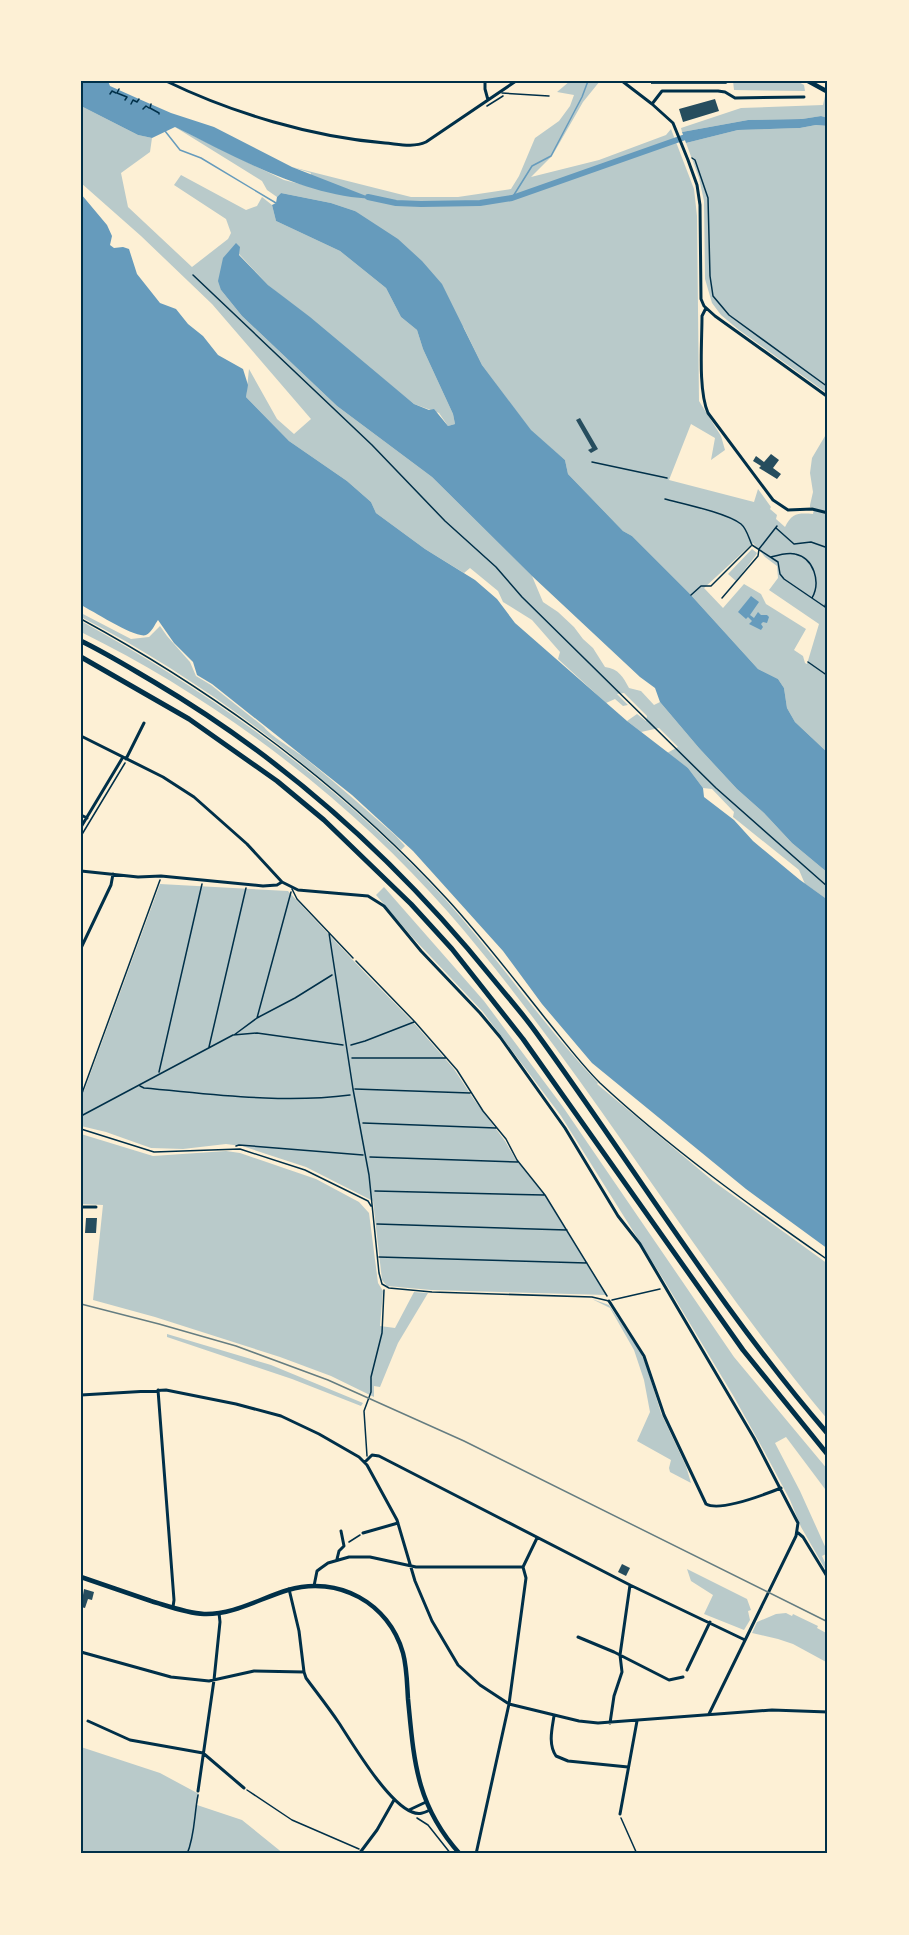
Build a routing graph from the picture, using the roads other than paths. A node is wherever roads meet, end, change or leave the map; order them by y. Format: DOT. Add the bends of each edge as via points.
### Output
graph roads {
  1 [pos="166,81"];
  2 [pos="485,81"];
  3 [pos="516,81"];
  4 [pos="622,81"];
  5 [pos="808,81"];
  6 [pos="828,92"];
  7 [pos="500,93"];
  8 [pos="549,96"];
  9 [pos="804,97"];
  10 [pos="487,98"];
  11 [pos="652,104"];
  12 [pos="706,308"];
  13 [pos="828,396"];
  14 [pos="828,513"];
  15 [pos="81,641"];
  16 [pos="81,657"];
  17 [pos="144,723"];
  18 [pos="81,736"];
  19 [pos="124,758"];
  20 [pos="81,815"];
  21 [pos="87,818"];
  22 [pos="81,827"];
  23 [pos="81,870"];
  24 [pos="113,874"];
  25 [pos="282,882"];
  26 [pos="292,888"];
  27 [pos="329,933"];
  28 [pos="81,948"];
  29 [pos="353,958"];
  30 [pos="81,1129"];
  31 [pos="372,1206"];
  32 [pos="81,1207"];
  33 [pos="96,1207"];
  34 [pos="609,1301"];
  35 [pos="158,1390"];
  36 [pos="81,1395"];
  37 [pos="828,1434"];
  38 [pos="828,1455"];
  39 [pos="366,1460"];
  40 [pos="781,1488"];
  41 [pos="398,1523"];
  42 [pos="341,1531"];
  43 [pos="363,1533"];
  44 [pos="797,1533"];
  45 [pos="537,1538"];
  46 [pos="337,1559"];
  47 [pos="410,1566"];
  48 [pos="523,1567"];
  49 [pos="81,1577"];
  50 [pos="828,1578"];
  51 [pos="630,1585"];
  52 [pos="314,1586"];
  53 [pos="289,1589"];
  54 [pos="173,1608"];
  55 [pos="219,1613"];
  56 [pos="710,1623"];
  57 [pos="578,1637"];
  58 [pos="745,1640"];
  59 [pos="81,1652"];
  60 [pos="620,1655"];
  61 [pos="687,1670"];
  62 [pos="304,1672"];
  63 [pos="683,1677"];
  64 [pos="214,1680"];
  65 [pos="509,1704"];
  66 [pos="828,1712"];
  67 [pos="709,1714"];
  68 [pos="554,1716"];
  69 [pos="88,1721"];
  70 [pos="637,1721"];
  71 [pos="610,1723"];
  72 [pos="203,1753"];
  73 [pos="628,1767"];
  74 [pos="244,1788"];
  75 [pos="198,1791"];
  76 [pos="394,1800"];
  77 [pos="426,1802"];
  78 [pos="408,1810"];
  79 [pos="430,1810"];
  80 [pos="620,1814"];
  81 [pos="361,1852"];
  82 [pos="460,1854"];
  83 [pos="476,1854"];
  1 -- 10 [label="street" via="310,132 408,145 422,144"];
  2 -- 10 [label="street"];
  3 -- 7 [label="street"];
  4 -- 11 [label="street"];
  5 -- 6 [label="main road"];
  7 -- 8 [label="lane"];
  7 -- 10 [label="street"];
  9 -- 11 [label="street" via="735,98 718,91 662,91"];
  11 -- 12 [label="street" via="676,128 697,185 701,299"];
  12 -- 13 [label="street"];
  12 -- 14 [label="street" via="702,316 703,377 708,413 773,500 788,510"];
  15 -- 37 [label="highway" via="200,709 287,772 421,895 534,1030 752,1340"];
  16 -- 38 [label="highway" via="189,719 277,781 324,820 411,904 523,1039 742,1350"];
  17 -- 19 [label="street"];
  18 -- 19 [label="street"];
  19 -- 21 [label="street"];
  19 -- 25 [label="street" via="194,797"];
  20 -- 21 [label="street"];
  21 -- 22 [label="street"];
  23 -- 24 [label="street"];
  24 -- 25 [label="street" via="247,884"];
  24 -- 28 [label="street"];
  25 -- 26 [label="street"];
  26 -- 27 [label="lane" via="297,899"];
  26 -- 40 [label="street" via="368,896 384,906 480,1013 542,1094 648,1258"];
  27 -- 29 [label="lane"];
  27 -- 31 [label="lane"];
  30 -- 31 [label="lane" via="154,1152 234,1148 312,1173"];
  31 -- 34 [label="lane" via="383,1286"];
  32 -- 33 [label="street"];
  34 -- 40 [label="street" via="644,1356 664,1415 706,1504 715,1507"];
  35 -- 36 [label="street"];
  35 -- 39 [label="street" via="183,1392 281,1416"];
  35 -- 54 [label="street"];
  39 -- 41 [label="street"];
  39 -- 45 [label="street" via="372,1455 379,1456"];
  40 -- 44 [label="street" via="798,1523"];
  41 -- 43 [label="street"];
  41 -- 47 [label="street"];
  42 -- 46 [label="street" via="344,1546"];
  44 -- 50 [label="street"];
  44 -- 58 [label="street"];
  45 -- 48 [label="street"];
  45 -- 51 [label="street"];
  46 -- 47 [label="street" via="364,1556"];
  46 -- 52 [label="street" via="317,1571"];
  47 -- 48 [label="street"];
  47 -- 65 [label="street" via="432,1621 458,1665"];
  48 -- 65 [label="street" via="526,1578"];
  49 -- 54 [label="main road"];
  51 -- 56 [label="street"];
  51 -- 60 [label="street"];
  52 -- 53 [label="main road"];
  52 -- 77 [label="main road" via="339,1589 367,1601 384,1616 397,1636 404,1657 416,1772"];
  53 -- 55 [label="main road"];
  53 -- 62 [label="street"];
  54 -- 55 [label="main road"];
  55 -- 64 [label="street"];
  56 -- 58 [label="street"];
  56 -- 61 [label="street"];
  57 -- 60 [label="street"];
  58 -- 67 [label="street"];
  59 -- 64 [label="street" via="171,1677"];
  60 -- 63 [label="street" via="669,1680"];
  60 -- 71 [label="street" via="622,1672"];
  62 -- 64 [label="street" via="254,1671"];
  62 -- 76 [label="street"];
  64 -- 72 [label="street"];
  65 -- 68 [label="street"];
  65 -- 83 [label="street"];
  66 -- 67 [label="street"];
  67 -- 70 [label="street"];
  68 -- 71 [label="street"];
  68 -- 73 [label="street" via="551,1739 556,1756 568,1761"];
  69 -- 72 [label="street" via="130,1740"];
  70 -- 71 [label="street"];
  70 -- 73 [label="street"];
  72 -- 74 [label="street"];
  72 -- 75 [label="street"];
  73 -- 80 [label="street"];
  76 -- 78 [label="street"];
  76 -- 81 [label="street"];
  77 -- 78 [label="street"];
  77 -- 79 [label="main road"];
  78 -- 79 [label="street" via="418,1814"];
  79 -- 82 [label="main road"];
}
